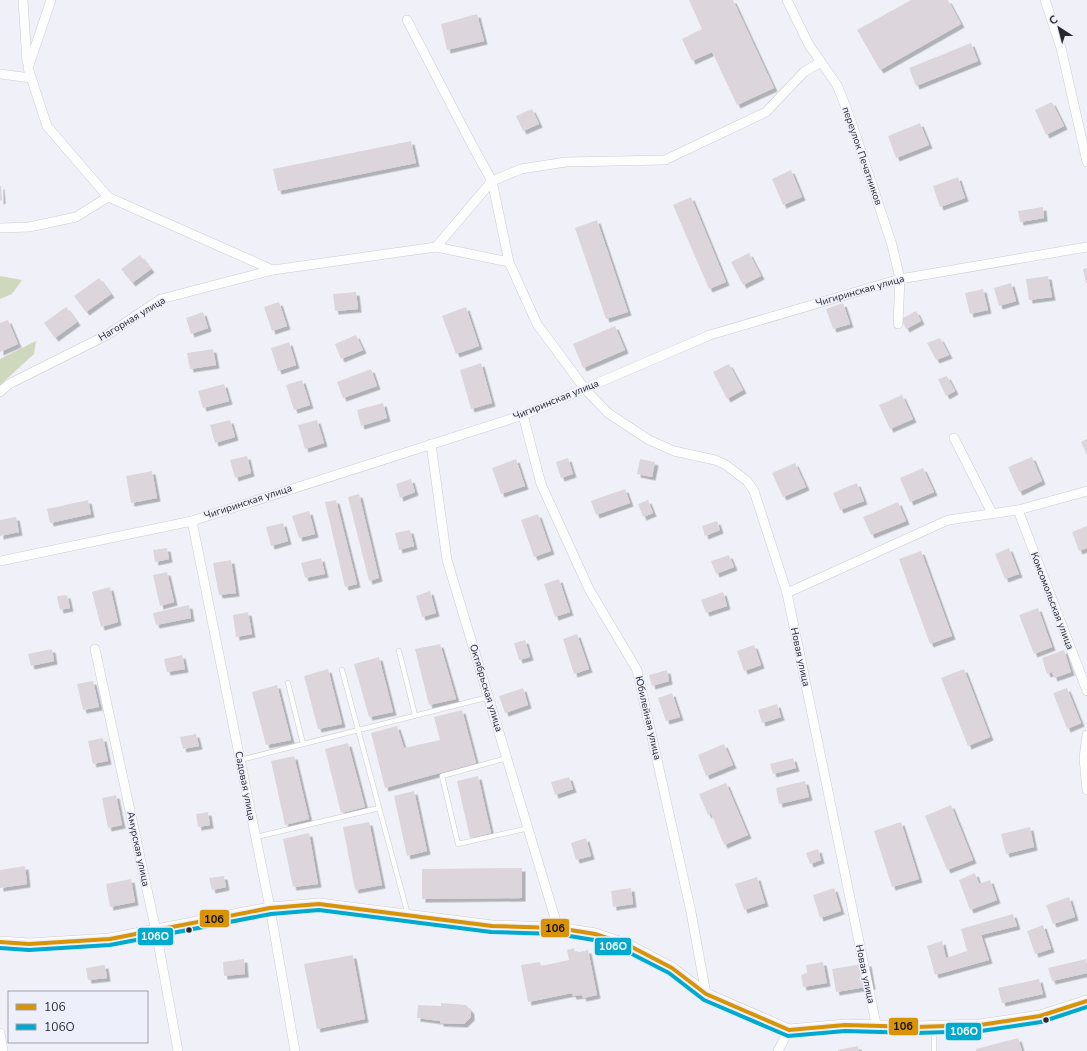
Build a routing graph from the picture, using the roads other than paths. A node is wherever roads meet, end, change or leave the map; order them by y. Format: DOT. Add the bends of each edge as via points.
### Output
graph roads {
  1 [pos="23,0"];
  2 [pos="51,0"];
  3 [pos="787,0"];
  4 [pos="1045,0"];
  5 [pos="407,20"];
  6 [pos="821,62"];
  7 [pos="28,68"];
  8 [pos="0,74"];
  9 [pos="31,78"];
  10 [pos="1087,162"];
  11 [pos="492,180"];
  12 [pos="108,197"];
  13 [pos="0,228"];
  14 [pos="436,247"];
  15 [pos="1087,247"];
  16 [pos="509,262"];
  17 [pos="273,270"];
  18 [pos="900,279"];
  19 [pos="898,324"];
  20 [pos="585,389"];
  21 [pos="0,392"];
  22 [pos="523,416"];
  23 [pos="954,438"];
  24 [pos="431,444"];
  25 [pos="1087,491"];
  26 [pos="1018,510"];
  27 [pos="992,513"];
  28 [pos="192,521"];
  29 [pos="0,561"];
  30 [pos="787,593"];
  31 [pos="95,648"];
  32 [pos="399,651"];
  33 [pos="342,670"];
  34 [pos="288,683"];
  35 [pos="1087,691"];
  36 [pos="489,696"];
  37 [pos="415,715"];
  38 [pos="358,730"];
  39 [pos="1087,736"];
  40 [pos="303,744"];
  41 [pos="507,758"];
  42 [pos="240,760"];
  43 [pos="1087,790"];
  44 [pos="379,808"];
  45 [pos="529,828"];
  46 [pos="256,837"];
  47 [pos="270,908"];
  48 [pos="408,915"];
  49 [pos="558,928"];
  50 [pos="156,931"];
  51 [pos="0,942"];
  52 [pos="706,994"];
  53 [pos="1087,1001"];
  54 [pos="876,1024"];
  55 [pos="934,1026"];
  56 [pos="789,1030"];
  57 [pos="0,1034"];
  58 [pos="3,1051"];
  59 [pos="178,1051"];
  60 [pos="296,1051"];
  61 [pos="778,1051"];
  62 [pos="934,1051"];
  1 -- 7 [label="street"];
  2 -- 7 [label="street"];
  3 -- 6 [label="street, переулок Печатников" via="809,45"];
  4 -- 10 [label="street" via="1061,48"];
  5 -- 11 [label="street, Новая улица" via="470,143"];
  6 -- 11 [label="street" via="804,72 766,112 665,160 566,162 522,169"];
  6 -- 18 [label="street, переулок Печатников" via="837,85 848,115 892,245"];
  7 -- 9 [label="street"];
  8 -- 9 [label="street"];
  9 -- 12 [label="street" via="47,126"];
  11 -- 14 [label="street"];
  11 -- 16 [label="street, Новая улица"];
  12 -- 13 [label="street" via="76,217 29,226"];
  12 -- 17 [label="street"];
  14 -- 16 [label="street, Нагорная улица"];
  14 -- 17 [label="street, Нагорная улица"];
  15 -- 18 [label="street, Чигиринская улица"];
  16 -- 20 [label="street, Новая улица" via="537,324"];
  17 -- 21 [label="street, Нагорная улица" via="161,299 107,335 9,384"];
  18 -- 19 [label="street, переулок Печатников"];
  18 -- 20 [label="street, Чигиринская улица" via="710,335"];
  20 -- 22 [label="street, Чигиринская улица"];
  20 -- 30 [label="street, Новая улица" via="608,413 649,440 674,451 715,460 726,465 751,485"];
  22 -- 24 [label="street, Чигиринская улица"];
  22 -- 52 [label="street, Юбилейная улица" via="541,484 589,588 637,670 691,912"];
  23 -- 27 [label="street"];
  24 -- 28 [label="street, Чигиринская улица"];
  24 -- 36 [label="street, Октябрьская улица" via="447,560"];
  25 -- 26 [label="street"];
  26 -- 27 [label="street"];
  26 -- 35 [label="street, Комсомольская улица"];
  27 -- 30 [label="street" via="948,520"];
  28 -- 29 [label="street, Чигиринская улица"];
  28 -- 42 [label="street, Садовая улица"];
  30 -- 54 [label="street, Новая улица"];
  31 -- 50 [label="street, Амурская улица"];
  32 -- 37 [label="lane"];
  33 -- 38 [label="lane"];
  34 -- 40 [label="lane"];
  36 -- 37 [label="lane"];
  36 -- 41 [label="street, Октябрьская улица"];
  37 -- 38 [label="lane"];
  38 -- 40 [label="lane"];
  38 -- 44 [label="lane"];
  39 -- 43 [label="street" via="1084,758"];
  40 -- 42 [label="lane"];
  41 -- 45 [label="street, Октябрьская улица"];
  41 -- 45 [label="lane" via="442,776 458,844"];
  42 -- 46 [label="street, Садовая улица"];
  44 -- 46 [label="lane"];
  44 -- 48 [label="lane"];
  45 -- 49 [label="street, Октябрьская улица"];
  46 -- 47 [label="street, Садовая улица"];
  47 -- 48 [label="street" via="319,904"];
  47 -- 50 [label="street"];
  47 -- 60 [label="street, Садовая улица"];
  48 -- 49 [label="street" via="492,926"];
  49 -- 52 [label="street" via="594,934 628,945 672,968"];
  50 -- 51 [label="street" via="110,939 29,944"];
  50 -- 59 [label="street, Амурская улица"];
  52 -- 56 [label="street"];
  53 -- 55 [label="street" via="1040,1016 980,1025"];
  54 -- 55 [label="street"];
  54 -- 56 [label="street"];
  55 -- 62 [label="lane"];
  56 -- 61 [label="street"];
  57 -- 58 [label="street"];
}
